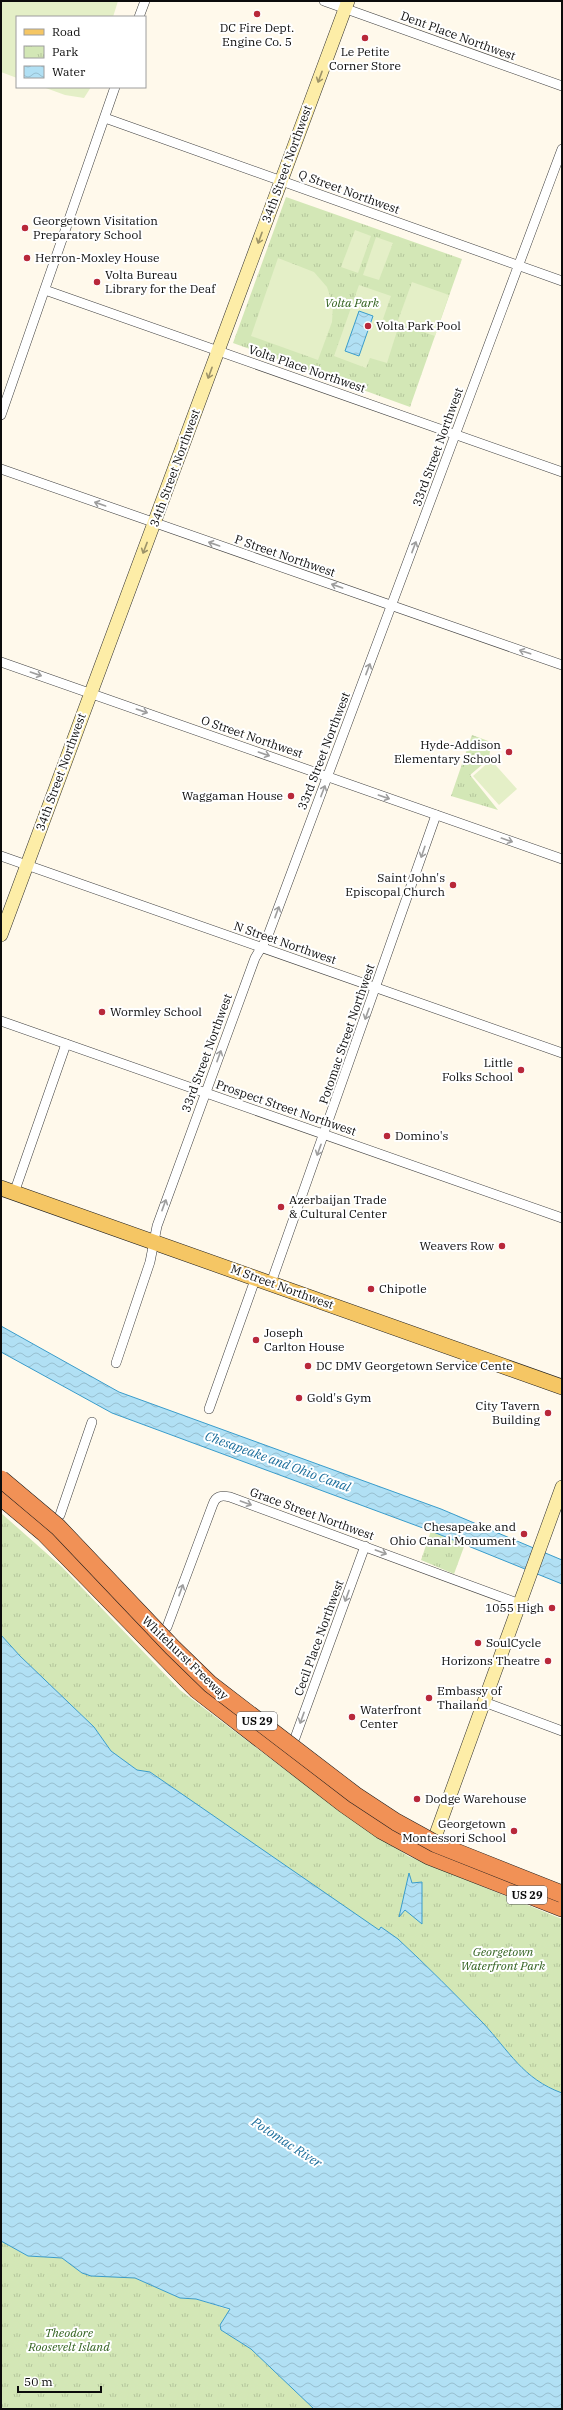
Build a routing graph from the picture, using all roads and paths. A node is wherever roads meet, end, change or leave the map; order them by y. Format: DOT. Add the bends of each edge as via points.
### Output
graph roads {
  1 [pos="145,1"];
  2 [pos="324,1"];
  3 [pos="346,5"];
  4 [pos="140,16"];
  5 [pos="562,86"];
  6 [pos="115,88"];
  7 [pos="104,118"];
  8 [pos="562,149"];
  9 [pos="281,180"];
  10 [pos="519,265"];
  11 [pos="562,280"];
  12 [pos="44,290"];
  13 [pos="218,351"];
  14 [pos="1,415"];
  15 [pos="456,434"];
  16 [pos="1,469"];
  17 [pos="562,472"];
  18 [pos="155,523"];
  19 [pos="392,606"];
  20 [pos="1,662"];
  21 [pos="562,665"];
  22 [pos="90,693"];
  23 [pos="328,777"];
  24 [pos="436,815"];
  25 [pos="1,856"];
  26 [pos="562,859"];
  27 [pos="27,865"];
  28 [pos="1,935"];
  29 [pos="261,948"];
  30 [pos="376,988"];
  31 [pos="1,1021"];
  32 [pos="66,1044"];
  33 [pos="562,1053"];
  34 [pos="205,1093"];
  35 [pos="324,1135"];
  36 [pos="7,1190"];
  37 [pos="562,1218"];
  38 [pos="154,1242"];
  39 [pos="256,1278"];
  40 [pos="271,1283"];
  41 [pos="116,1363"];
  42 [pos="562,1387"];
  43 [pos="209,1409"];
  44 [pos="92,1422"];
  45 [pos="1,1479"];
  46 [pos="1,1487"];
  47 [pos="562,1487"];
  48 [pos="1,1497"];
  49 [pos="60,1515"];
  50 [pos="365,1546"];
  51 [pos="520,1604"];
  52 [pos="167,1627"];
  53 [pos="484,1702"];
  54 [pos="562,1731"];
  55 [pos="295,1738"];
  56 [pos="431,1848"];
  57 [pos="562,1894"];
  58 [pos="562,1900"];
  59 [pos="562,1908"];
  1 -- 4 [label="street"];
  2 -- 3 [label="street, Dent Place Northwest"];
  3 -- 5 [label="street, Dent Place Northwest"];
  3 -- 9 [label="street, 34th Street Northwest, one-way"];
  6 -- 7 [label="street"];
  7 -- 9 [label="street, Q Street Northwest"];
  7 -- 12 [label="street"];
  8 -- 10 [label="street, 33rd Street Northwest"];
  9 -- 10 [label="street, Q Street Northwest"];
  9 -- 13 [label="street, 34th Street Northwest, one-way"];
  10 -- 11 [label="street, Q Street Northwest"];
  10 -- 15 [label="street, 33rd Street Northwest"];
  12 -- 13 [label="street, Volta Place Northwest"];
  12 -- 14 [label="street"];
  13 -- 15 [label="street, Volta Place Northwest"];
  13 -- 18 [label="street, 34th Street Northwest, one-way"];
  15 -- 17 [label="street, Volta Place Northwest"];
  19 -- 15 [label="street, 33rd Street Northwest, one-way"];
  18 -- 16 [label="street, P Street Northwest, one-way"];
  19 -- 18 [label="street, P Street Northwest, one-way"];
  18 -- 22 [label="street, 34th Street Northwest, one-way"];
  21 -- 19 [label="street, P Street Northwest, one-way"];
  23 -- 19 [label="street, 33rd Street Northwest, one-way"];
  20 -- 22 [label="street, O Street Northwest, one-way"];
  22 -- 23 [label="street, O Street Northwest, one-way"];
  22 -- 27 [label="street, 34th Street Northwest"];
  23 -- 24 [label="street, O Street Northwest, one-way"];
  29 -- 23 [label="street, 33rd Street Northwest, one-way"];
  24 -- 26 [label="street, O Street Northwest, one-way"];
  24 -- 30 [label="street, Potomac Street Northwest, one-way"];
  25 -- 27 [label="street, N Street Northwest"];
  27 -- 28 [label="street, 34th Street Northwest"];
  27 -- 29 [label="street, N Street Northwest"];
  29 -- 30 [label="street, N Street Northwest"];
  34 -- 29 [label="street, 33rd Street Northwest, one-way"];
  30 -- 33 [label="street, N Street Northwest"];
  30 -- 35 [label="street, Potomac Street Northwest, one-way"];
  31 -- 32 [label="street, Prospect Street Northwest"];
  32 -- 34 [label="street, Prospect Street Northwest"];
  32 -- 36 [label="street"];
  34 -- 35 [label="street, Prospect Street Northwest"];
  38 -- 34 [label="street, 33rd Street Northwest, one-way" via="157,1226"];
  35 -- 37 [label="street, Prospect Street Northwest"];
  35 -- 40 [label="street, Potomac Street Northwest, one-way"];
  36 -- 38 [label="main road, M Street Northwest"];
  38 -- 39 [label="main road, M Street Northwest"];
  38 -- 41 [label="street, 33rd Street Northwest" via="150,1262"];
  39 -- 40 [label="main road, M Street Northwest"];
  39 -- 43 [label="street"];
  40 -- 42 [label="main road, M Street Northwest"];
  44 -- 49 [label="street"];
  45 -- 57 [label="highway, Whitehurst Freeway / US 29, bridge" via="58,1527 210,1684 355,1795 436,1844"];
  46 -- 56 [label="street" via="53,1531 161,1645 221,1701 363,1808"];
  47 -- 51 [label="street"];
  48 -- 59 [label="highway, Whitehurst Freeway / US 29" via="44,1533 197,1690 344,1804 381,1830 422,1852"];
  50 -- 51 [label="street, Grace Street Northwest, one-way"];
  52 -- 50 [label="street, Grace Street Northwest, one-way" via="217,1497 230,1497"];
  50 -- 55 [label="street, Cecil Place Northwest, one-way"];
  51 -- 53 [label="street"];
  53 -- 54 [label="street"];
  53 -- 56 [label="street"];
  56 -- 58 [label="street"];
}
